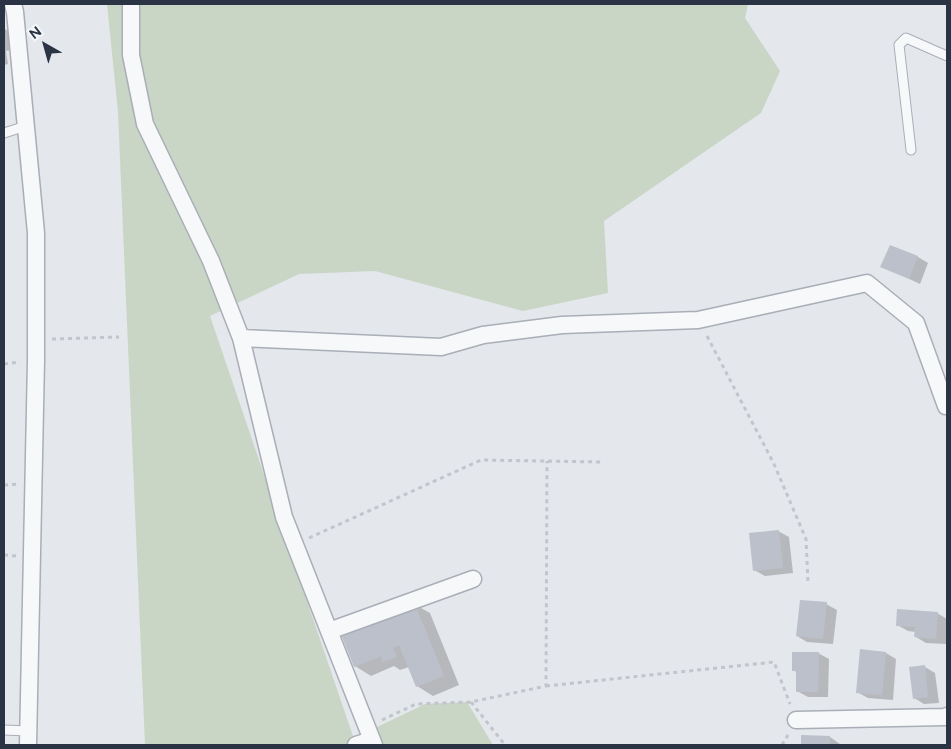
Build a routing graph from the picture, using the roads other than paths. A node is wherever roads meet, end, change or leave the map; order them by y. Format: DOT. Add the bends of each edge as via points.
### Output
graph roads {
  1 [pos="13,4"];
  2 [pos="131,4"];
  3 [pos="947,56"];
  4 [pos="26,126"];
  5 [pos="4,133"];
  6 [pos="911,150"];
  7 [pos="241,338"];
  8 [pos="947,406"];
  9 [pos="474,579"];
  10 [pos="329,631"];
  11 [pos="947,716"];
  12 [pos="796,720"];
  13 [pos="4,730"];
  14 [pos="371,737"];
  15 [pos="28,738"];
  16 [pos="356,745"];
  1 -- 4 [label="street"];
  2 -- 7 [label="street" via="130,55 145,124 211,261"];
  3 -- 6 [label="lane" via="906,38 899,45"];
  4 -- 5 [label="lane"];
  4 -- 15 [label="street" via="36,233"];
  7 -- 8 [label="street" via="441,347 483,335 562,325 698,320 867,283 916,323"];
  7 -- 10 [label="street" via="284,518"];
  9 -- 10 [label="street"];
  10 -- 14 [label="street"];
  11 -- 12 [label="street"];
  13 -- 15 [label="lane"];
  14 -- 16 [label="street"];
}
